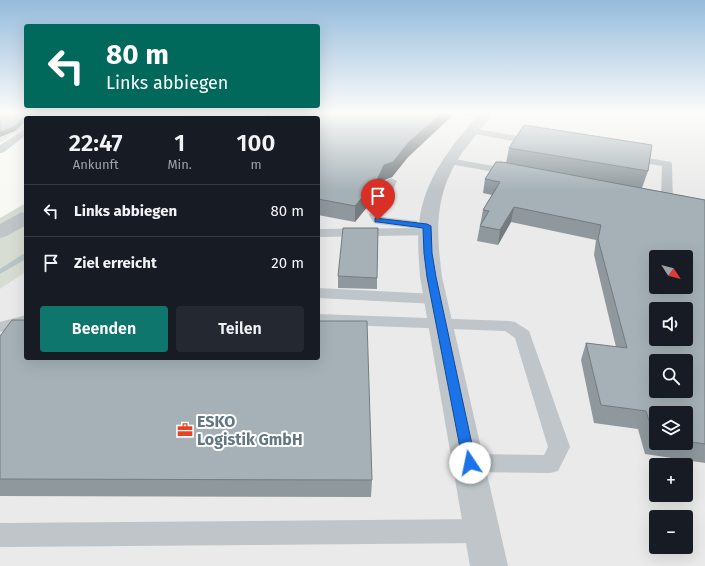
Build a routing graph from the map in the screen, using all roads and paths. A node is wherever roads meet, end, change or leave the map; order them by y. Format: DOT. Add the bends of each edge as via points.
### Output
graph roads {
  1 [pos="16,138"];
  2 [pos="463,138"];
  3 [pos="531,138"];
  4 [pos="546,144"];
  5 [pos="0,150"];
  6 [pos="622,156"];
  7 [pos="448,161"];
  8 [pos="525,174"];
  9 [pos="391,181"];
  10 [pos="645,198"];
  11 [pos="24,218"];
  12 [pos="427,229"];
  13 [pos="0,232"];
  14 [pos="320,233"];
  15 [pos="320,293"];
  16 [pos="436,299"];
  17 [pos="320,319"];
  18 [pos="24,321"];
  19 [pos="442,324"];
  20 [pos="0,327"];
  21 [pos="470,463"];
  22 [pos="482,531"];
  23 [pos="0,535"];
  24 [pos="489,566"];
  1 -- 5 [label="lane"];
  2 -- 7 [label="street"];
  3 -- 4 [label="lane"];
  6 -- 10 [label="lane" via="667,164 667,202"];
  7 -- 8 [label="lane"];
  7 -- 12 [label="street" via="434,190"];
  9 -- 12 [label="lane" via="375,215 378,220"];
  11 -- 13 [label="street"];
  12 -- 14 [label="lane"];
  12 -- 16 [label="street" via="428,253"];
  15 -- 16 [label="lane"];
  16 -- 19 [label="street"];
  17 -- 19 [label="lane"];
  18 -- 20 [label="lane"];
  19 -- 21 [label="street"];
  19 -- 21 [label="lane" via="509,326 523,335 559,447 550,464"];
  21 -- 22 [label="street"];
  22 -- 23 [label="lane" via="364,534"];
  22 -- 24 [label="street"];
}
